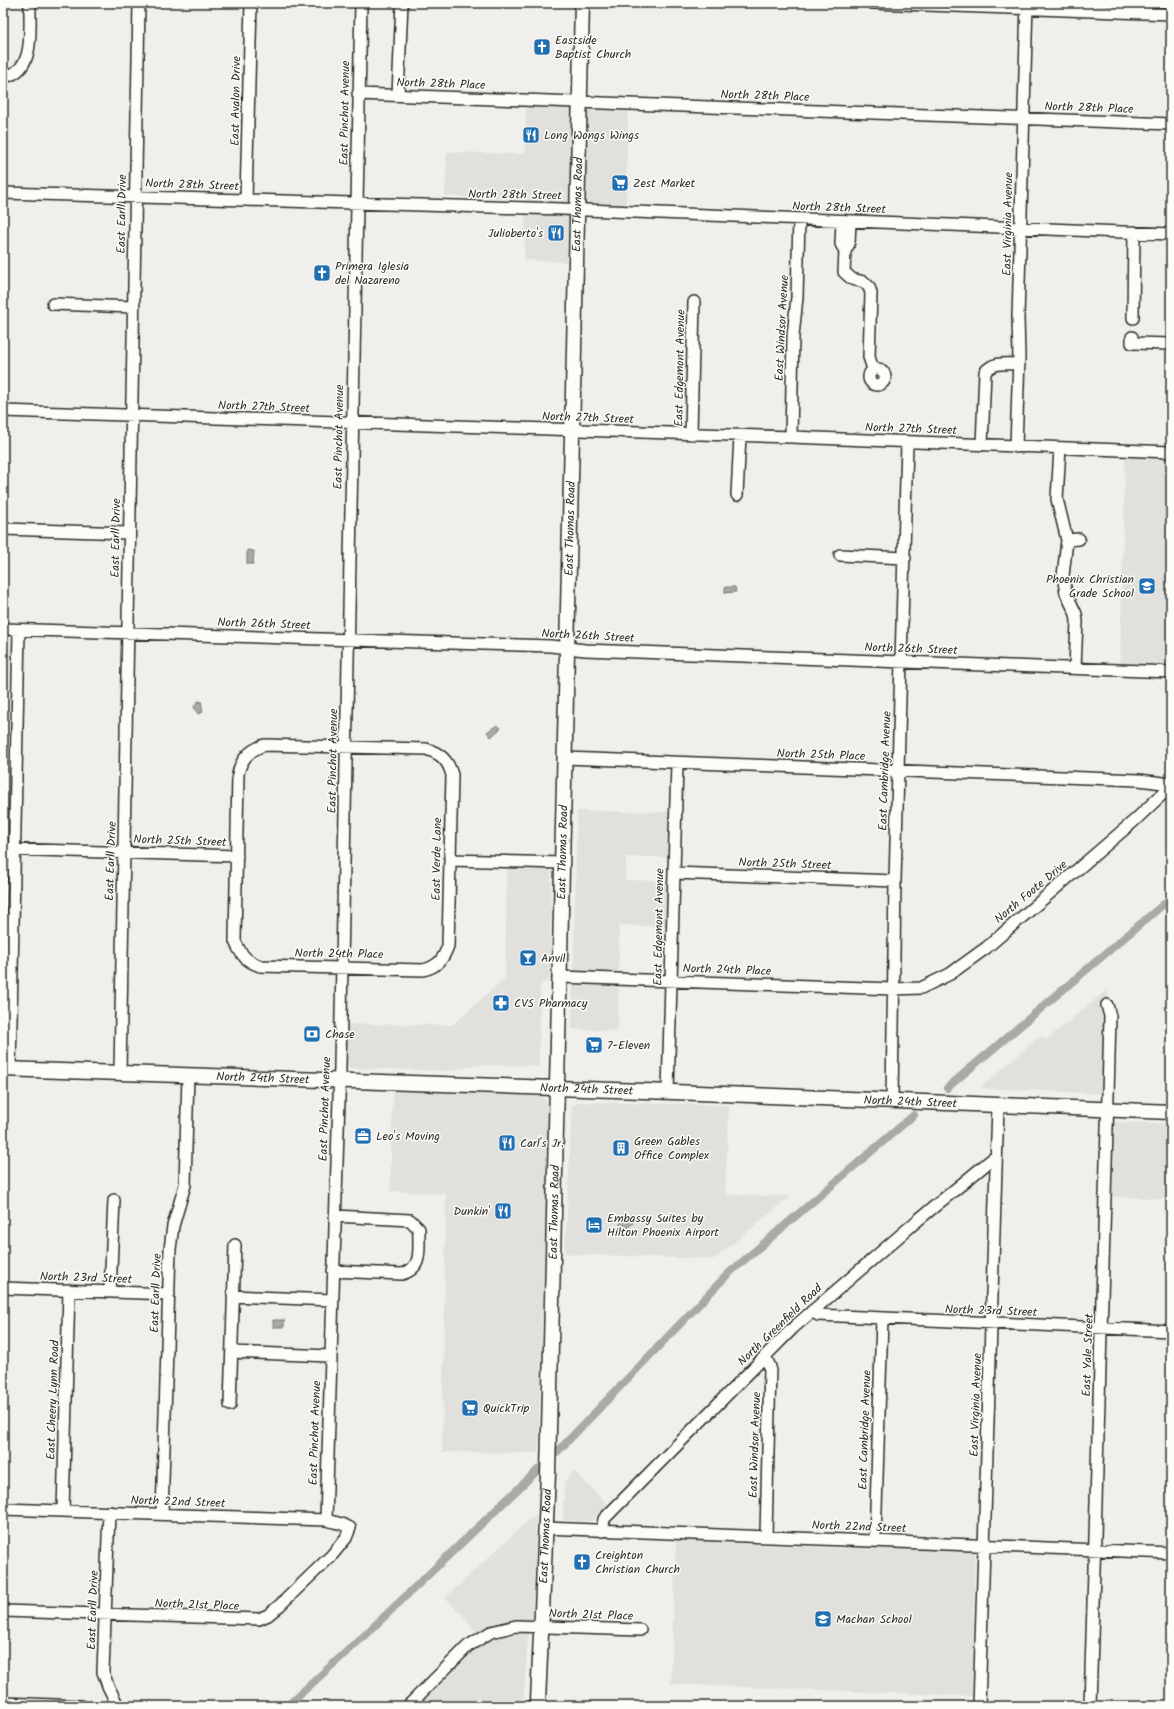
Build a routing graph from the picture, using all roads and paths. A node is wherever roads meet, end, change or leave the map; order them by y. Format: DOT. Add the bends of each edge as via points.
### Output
graph roads {
  1 [pos="30,3"];
  2 [pos="139,3"];
  3 [pos="251,3"];
  4 [pos="361,3"];
  5 [pos="402,3"];
  6 [pos="582,3"];
  7 [pos="872,3"];
  8 [pos="1027,6"];
  9 [pos="1171,14"];
  10 [pos="3,77"];
  11 [pos="358,94"];
  12 [pos="398,95"];
  13 [pos="580,102"];
  14 [pos="1023,118"];
  15 [pos="1171,124"];
  16 [pos="3,193"];
  17 [pos="135,196"];
  18 [pos="246,200"];
  19 [pos="356,203"];
  20 [pos="578,210"];
  21 [pos="799,219"];
  22 [pos="846,221"];
  23 [pos="1020,228"];
  24 [pos="1134,232"];
  25 [pos="1171,234"];
  26 [pos="694,302"];
  27 [pos="53,304"];
  28 [pos="133,307"];
  29 [pos="1132,318"];
  30 [pos="1132,337"];
  31 [pos="1171,344"];
  32 [pos="1019,364"];
  33 [pos="873,369"];
  34 [pos="3,411"];
  35 [pos="131,415"];
  36 [pos="352,423"];
  37 [pos="572,430"];
  38 [pos="691,434"];
  39 [pos="740,436"];
  40 [pos="791,437"];
  41 [pos="907,442"];
  42 [pos="982,445"];
  43 [pos="1016,446"];
  44 [pos="1060,448"];
  45 [pos="1171,452"];
  46 [pos="737,495"];
  47 [pos="3,528"];
  48 [pos="129,533"];
  49 [pos="1079,539"];
  50 [pos="1067,540"];
  51 [pos="840,555"];
  52 [pos="905,558"];
  53 [pos="3,630"];
  54 [pos="18,630"];
  55 [pos="128,633"];
  56 [pos="349,640"];
  57 [pos="568,648"];
  58 [pos="902,662"];
  59 [pos="1075,668"];
  60 [pos="1171,672"];
  61 [pos="346,748"];
  62 [pos="565,758"];
  63 [pos="677,763"];
  64 [pos="898,771"];
  65 [pos="1171,785"];
  66 [pos="3,849"];
  67 [pos="14,849"];
  68 [pos="124,852"];
  69 [pos="237,856"];
  70 [pos="450,860"];
  71 [pos="563,863"];
  72 [pos="674,873"];
  73 [pos="895,881"];
  74 [pos="440,963"];
  75 [pos="341,968"];
  76 [pos="560,977"];
  77 [pos="671,981"];
  78 [pos="894,990"];
  79 [pos="1107,1005"];
  80 [pos="6,1069"];
  81 [pos="120,1073"];
  82 [pos="188,1075"];
  83 [pos="339,1080"];
  84 [pos="557,1088"];
  85 [pos="668,1092"];
  86 [pos="892,1101"];
  87 [pos="998,1105"];
  88 [pos="1108,1109"];
  89 [pos="1171,1112"];
  90 [pos="996,1156"];
  91 [pos="114,1200"];
  92 [pos="335,1216"];
  93 [pos="235,1245"];
  94 [pos="333,1271"];
  95 [pos="3,1288"];
  96 [pos="69,1290"];
  97 [pos="110,1292"];
  98 [pos="169,1294"];
  99 [pos="234,1296"];
  100 [pos="332,1300"];
  101 [pos="812,1312"];
  102 [pos="882,1319"];
  103 [pos="992,1324"];
  104 [pos="1102,1328"];
  105 [pos="1171,1331"];
  106 [pos="232,1352"];
  107 [pos="330,1356"];
  108 [pos="765,1356"];
  109 [pos="230,1405"];
  110 [pos="3,1509"];
  111 [pos="63,1511"];
  112 [pos="109,1512"];
  113 [pos="162,1514"];
  114 [pos="326,1520"];
  115 [pos="350,1528"];
  116 [pos="546,1528"];
  117 [pos="602,1531"];
  118 [pos="766,1536"];
  119 [pos="875,1541"];
  120 [pos="984,1545"];
  121 [pos="1095,1549"];
  122 [pos="1171,1553"];
  123 [pos="3,1611"];
  124 [pos="106,1615"];
  125 [pos="541,1626"];
  126 [pos="640,1630"];
  127 [pos="3,1703"];
  128 [pos="538,1705"];
  129 [pos="81,1706"];
  130 [pos="118,1706"];
  131 [pos="408,1706"];
  132 [pos="980,1706"];
  133 [pos="1090,1706"];
  1 -- 10 [label="street" via="29,49 23,64 9,76"];
  2 -- 17 [label="street, East Earll Drive"];
  3 -- 18 [label="street, East Avalon Drive"];
  4 -- 11 [label="street, East Pinchot Avenue"];
  5 -- 12 [label="street"];
  6 -- 13 [label="main road, East Thomas Road"];
  7 -- 8 [label="street"];
  8 -- 9 [label="street"];
  8 -- 14 [label="street, East Virginia Avenue"];
  11 -- 12 [label="street, North 28th Place"];
  11 -- 19 [label="street, East Pinchot Avenue"];
  12 -- 13 [label="street, North 28th Place"];
  13 -- 14 [label="street, North 28th Place"];
  13 -- 20 [label="main road, East Thomas Road"];
  14 -- 15 [label="street, North 28th Place"];
  14 -- 23 [label="street, East Virginia Avenue"];
  16 -- 17 [label="street, North 28th Street"];
  17 -- 18 [label="street, North 28th Street"];
  17 -- 28 [label="street, East Earll Drive"];
  18 -- 19 [label="street, North 28th Street"];
  19 -- 20 [label="street, North 28th Street"];
  19 -- 36 [label="street, East Pinchot Avenue"];
  20 -- 21 [label="street, North 28th Street"];
  20 -- 37 [label="main road, East Thomas Road"];
  21 -- 22 [label="street, North 28th Street"];
  21 -- 40 [label="street, East Windsor Avenue"];
  22 -- 23 [label="street, North 28th Street"];
  22 -- 33 [label="street" via="841,244 845,251 844,272 852,279 864,282 871,293 869,357"];
  23 -- 24 [label="street, North 28th Street"];
  23 -- 32 [label="street, East Virginia Avenue"];
  24 -- 25 [label="street, North 28th Street"];
  24 -- 29 [label="street"];
  26 -- 38 [label="street, East Edgemont Avenue"];
  27 -- 28 [label="street"];
  28 -- 35 [label="street, East Earll Drive"];
  30 -- 31 [label="street" via="1132,343"];
  32 -- 42 [label="street" via="990,366 985,372"];
  32 -- 43 [label="street, East Virginia Avenue"];
  34 -- 35 [label="street, North 27th Street"];
  35 -- 36 [label="street, North 27th Street"];
  35 -- 48 [label="street, East Earll Drive"];
  36 -- 37 [label="street, North 27th Street"];
  36 -- 56 [label="street, East Pinchot Avenue"];
  37 -- 38 [label="street, North 27th Street"];
  37 -- 57 [label="main road, East Thomas Road"];
  38 -- 39 [label="street, North 27th Street"];
  39 -- 40 [label="street, North 27th Street"];
  39 -- 46 [label="street"];
  40 -- 41 [label="street, North 27th Street"];
  41 -- 42 [label="street, North 27th Street"];
  41 -- 52 [label="street, East Cambridge Avenue"];
  42 -- 43 [label="street, North 27th Street"];
  43 -- 44 [label="street, North 27th Street"];
  44 -- 45 [label="street, North 27th Street"];
  44 -- 50 [label="street" via="1057,500"];
  47 -- 48 [label="street"];
  48 -- 55 [label="street, East Earll Drive"];
  49 -- 50 [label="street"];
  50 -- 59 [label="street" via="1063,576 1059,585 1076,614"];
  51 -- 52 [label="street"];
  52 -- 58 [label="street, East Cambridge Avenue"];
  53 -- 54 [label="street, North 26th Street"];
  54 -- 55 [label="street, North 26th Street"];
  54 -- 67 [label="street"];
  55 -- 56 [label="street, North 26th Street"];
  55 -- 68 [label="street, East Earll Drive"];
  56 -- 57 [label="street, North 26th Street"];
  56 -- 61 [label="street, East Pinchot Avenue"];
  57 -- 58 [label="street, North 26th Street"];
  57 -- 62 [label="main road, East Thomas Road"];
  58 -- 59 [label="street, North 26th Street"];
  58 -- 64 [label="street, East Cambridge Avenue"];
  59 -- 60 [label="street, North 26th Street"];
  61 -- 69 [label="street" via="264,745 248,752 238,774"];
  61 -- 70 [label="street, East Verde Lane" via="426,749 443,756 452,775"];
  61 -- 75 [label="street, East Pinchot Avenue"];
  62 -- 63 [label="street, North 25th Place"];
  62 -- 71 [label="main road, East Thomas Road"];
  63 -- 64 [label="street, North 25th Place"];
  63 -- 72 [label="street, East Edgemont Avenue"];
  64 -- 65 [label="street, North 25th Place" via="1139,780"];
  64 -- 73 [label="street, East Cambridge Avenue"];
  65 -- 78 [label="street, North Foote Drive" via="1134,821 986,948 950,974 921,988"];
  66 -- 67 [label="street, North 25th Street"];
  67 -- 68 [label="street, North 25th Street"];
  67 -- 80 [label="street"];
  68 -- 69 [label="street, North 25th Street"];
  68 -- 81 [label="street, East Earll Drive"];
  69 -- 75 [label="street, North 24th Place" via="236,941 240,954 246,960 260,966"];
  70 -- 71 [label="street"];
  70 -- 74 [label="street, East Verde Lane" via="448,946"];
  71 -- 76 [label="main road, East Thomas Road"];
  72 -- 73 [label="street, North 25th Street"];
  72 -- 77 [label="street, East Edgemont Avenue"];
  73 -- 78 [label="street, East Cambridge Avenue"];
  74 -- 75 [label="street, North 24th Place" via="423,970"];
  75 -- 83 [label="street, East Pinchot Avenue"];
  76 -- 77 [label="street, North 24th Place"];
  76 -- 84 [label="main road, East Thomas Road"];
  77 -- 78 [label="street, North 24th Place"];
  77 -- 85 [label="street, East Edgemont Avenue"];
  78 -- 86 [label="street, East Cambridge Avenue"];
  79 -- 88 [label="street, East Yale Street" via="1110,1016"];
  80 -- 81 [label="main road, North 24th Street"];
  81 -- 82 [label="main road, North 24th Street"];
  82 -- 83 [label="main road, North 24th Street"];
  82 -- 98 [label="street, East Earll Drive" via="186,1174 171,1234"];
  83 -- 84 [label="main road, North 24th Street"];
  83 -- 92 [label="street, East Pinchot Avenue"];
  84 -- 85 [label="main road, North 24th Street"];
  84 -- 116 [label="main road, East Thomas Road"];
  85 -- 86 [label="main road, North 24th Street"];
  86 -- 87 [label="main road, North 24th Street"];
  87 -- 88 [label="main road, North 24th Street"];
  87 -- 90 [label="street, East Virginia Avenue"];
  88 -- 89 [label="main road, North 24th Street"];
  88 -- 104 [label="street, East Yale Street"];
  90 -- 101 [label="street, North Greenfield Road"];
  90 -- 103 [label="street, East Virginia Avenue"];
  91 -- 97 [label="street"];
  92 -- 94 [label="street, East Pinchot Avenue"];
  92 -- 94 [label="street" via="410,1220 419,1229 418,1258 411,1272 402,1274"];
  93 -- 99 [label="street"];
  94 -- 100 [label="street, East Pinchot Avenue"];
  95 -- 96 [label="street, North 23rd Street"];
  96 -- 97 [label="street, North 23rd Street"];
  96 -- 111 [label="street, East Cheery Lynn Road"];
  97 -- 98 [label="street, North 23rd Street"];
  98 -- 113 [label="street, East Earll Drive"];
  99 -- 100 [label="street"];
  99 -- 106 [label="street"];
  100 -- 107 [label="street, East Pinchot Avenue"];
  101 -- 102 [label="street, North 23rd Street" via="818,1315"];
  101 -- 108 [label="street, North Greenfield Road"];
  102 -- 103 [label="street, North 23rd Street"];
  102 -- 119 [label="street, East Cambridge Avenue"];
  103 -- 104 [label="street, North 23rd Street"];
  103 -- 120 [label="street, East Virginia Avenue"];
  104 -- 105 [label="street, North 23rd Street"];
  104 -- 121 [label="street, East Yale Street"];
  106 -- 107 [label="street"];
  106 -- 109 [label="street"];
  107 -- 114 [label="street, East Pinchot Avenue"];
  108 -- 117 [label="street, North Greenfield Road" via="604,1519"];
  108 -- 118 [label="street, East Windsor Avenue" via="770,1367"];
  110 -- 111 [label="street, North 22nd Street"];
  111 -- 112 [label="street, North 22nd Street"];
  112 -- 113 [label="street, North 22nd Street"];
  112 -- 124 [label="street, East Earll Drive"];
  113 -- 114 [label="street, North 22nd Street"];
  114 -- 115 [label="street, North 22nd Street"];
  115 -- 124 [label="street, North 21st Place" via="346,1538 332,1555 273,1611 259,1619"];
  116 -- 117 [label="street, North 22nd Street"];
  116 -- 125 [label="main road, East Thomas Road"];
  117 -- 118 [label="street, North 22nd Street"];
  118 -- 119 [label="street, North 22nd Street"];
  119 -- 120 [label="street, North 22nd Street"];
  120 -- 121 [label="street, North 22nd Street"];
  120 -- 132 [label="street, East Virginia Avenue"];
  121 -- 122 [label="street, North 22nd Street"];
  121 -- 133 [label="street, East Yale Street"];
  123 -- 124 [label="street, North 21st Place"];
  124 -- 130 [label="street, East Earll Drive" via="104,1672"];
  125 -- 126 [label="street, North 21st Place"];
  125 -- 128 [label="main road, East Thomas Road"];
  125 -- 131 [label="street" via="506,1628 480,1638 468,1646"];
  127 -- 129 [label="street"];
}
